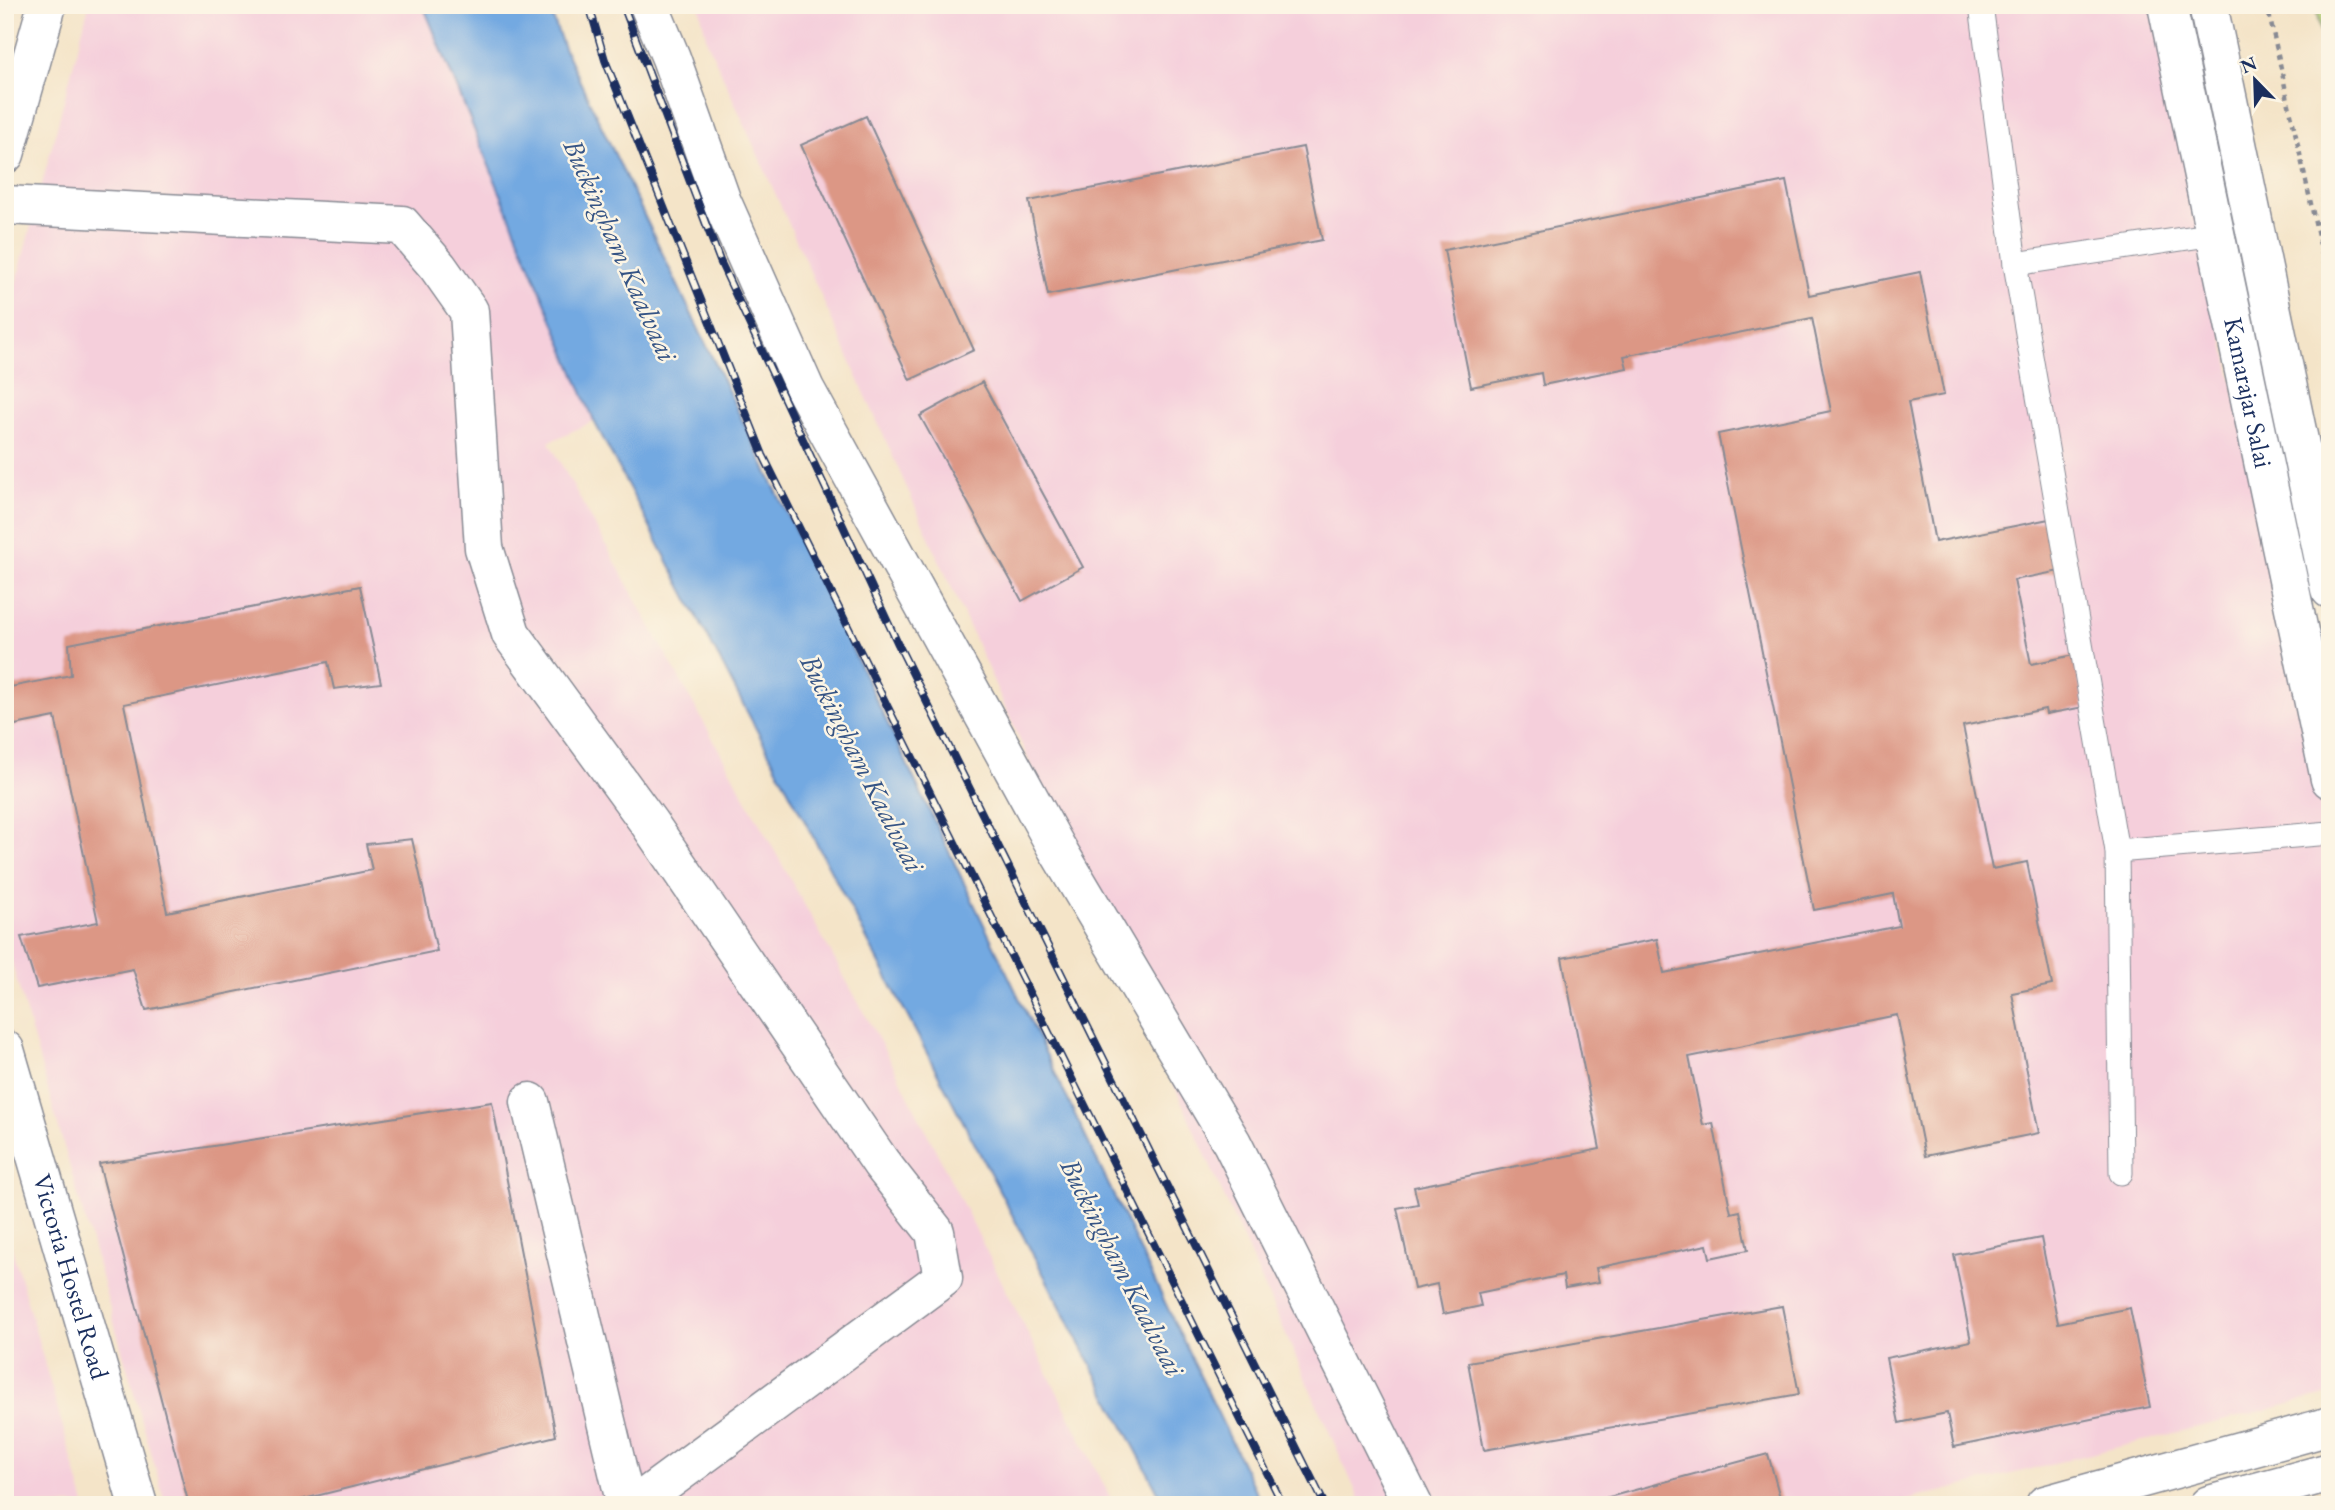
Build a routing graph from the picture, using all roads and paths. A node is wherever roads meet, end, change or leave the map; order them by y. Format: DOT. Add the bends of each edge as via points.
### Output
graph roads {
  1 [pos="47,5"];
  2 [pos="649,5"];
  3 [pos="1981,5"];
  4 [pos="2167,5"];
  5 [pos="2208,5"];
  6 [pos="2267,5"];
  7 [pos="5,154"];
  8 [pos="5,205"];
  9 [pos="2215,234"];
  10 [pos="2015,264"];
  11 [pos="2330,290"];
  12 [pos="2330,589"];
  13 [pos="2330,779"];
  14 [pos="2330,833"];
  15 [pos="2117,850"];
  16 [pos="5,1049"];
  17 [pos="530,1102"];
  18 [pos="2121,1173"];
  19 [pos="2330,1426"];
  20 [pos="2330,1472"];
  21 [pos="138,1505"];
  22 [pos="626,1505"];
  23 [pos="635,1505"];
  24 [pos="1413,1505"];
  25 [pos="2045,1505"];
  26 [pos="2209,1505"];
  1 -- 7 [label="street"];
  2 -- 24 [label="street" via="722,202 805,389 1056,847 1232,1143"];
  3 -- 10 [label="lane"];
  4 -- 9 [label="street, Kamarajar Salai"];
  5 -- 12 [label="street, Kamarajar Salai"];
  6 -- 11 [label="path"];
  8 -- 23 [label="street" via="402,225 469,311 484,548 510,634 657,834 881,1163 935,1232 943,1278"];
  9 -- 10 [label="lane"];
  9 -- 13 [label="street, Kamarajar Salai"];
  10 -- 15 [label="lane"];
  14 -- 15 [label="lane"];
  15 -- 18 [label="lane"];
  16 -- 21 [label="street, Victoria Hostel Road"];
  17 -- 22 [label="street"];
  19 -- 25 [label="street"];
  20 -- 26 [label="street"];
}
